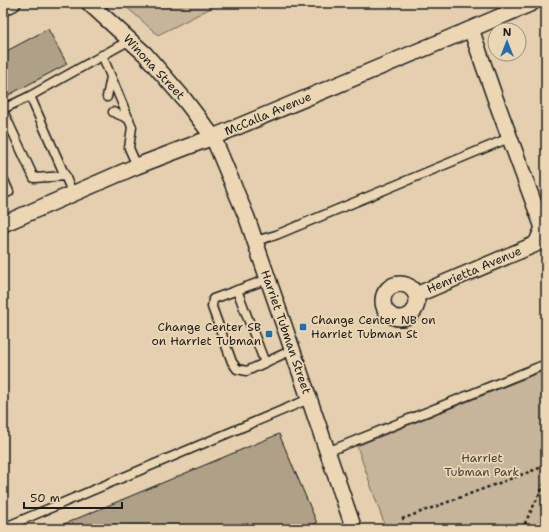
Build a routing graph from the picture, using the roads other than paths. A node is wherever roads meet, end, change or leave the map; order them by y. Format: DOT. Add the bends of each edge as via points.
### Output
graph roads {
  1 [pos="13,3"];
  2 [pos="89,3"];
  3 [pos="532,3"];
  4 [pos="3,8"];
  5 [pos="471,29"];
  6 [pos="130,40"];
  7 [pos="102,55"];
  8 [pos="111,77"];
  9 [pos="30,96"];
  10 [pos="107,97"];
  11 [pos="3,110"];
  12 [pos="113,112"];
  13 [pos="128,119"];
  14 [pos="212,137"];
  15 [pos="509,138"];
  16 [pos="137,166"];
  17 [pos="66,176"];
  18 [pos="3,178"];
  19 [pos="3,194"];
  20 [pos="74,194"];
  21 [pos="3,224"];
  22 [pos="545,230"];
  23 [pos="255,241"];
  24 [pos="268,279"];
  25 [pos="237,290"];
  26 [pos="416,295"];
  27 [pos="292,350"];
  28 [pos="265,363"];
  29 [pos="546,364"];
  30 [pos="309,399"];
  31 [pos="327,452"];
  32 [pos="3,528"];
  33 [pos="354,529"];
  1 -- 4 [label="street"];
  2 -- 6 [label="street, Winona Street"];
  3 -- 5 [label="street, McCalla Avenue"];
  5 -- 14 [label="street, McCalla Avenue"];
  5 -- 15 [label="street"];
  6 -- 7 [label="lane"];
  6 -- 14 [label="street, Winona Street" via="166,76"];
  7 -- 8 [label="lane"];
  7 -- 9 [label="lane"];
  8 -- 10 [label="lane"];
  8 -- 13 [label="lane"];
  9 -- 11 [label="lane"];
  9 -- 17 [label="lane"];
  11 -- 17 [label="lane" via="34,178"];
  12 -- 13 [label="lane"];
  13 -- 16 [label="lane" via="132,127 129,148"];
  14 -- 16 [label="street, McCalla Avenue"];
  14 -- 23 [label="street, Harriet Tubman Street" via="248,218"];
  15 -- 22 [label="street"];
  15 -- 23 [label="lane" via="276,235"];
  16 -- 20 [label="street, McCalla Avenue"];
  17 -- 20 [label="lane"];
  18 -- 19 [label="lane" via="9,192"];
  20 -- 21 [label="street, McCalla Avenue"];
  22 -- 26 [label="street, Henrietta Avenue" via="536,244"];
  23 -- 24 [label="street, Harriet Tubman Street"];
  24 -- 25 [label="lane"];
  24 -- 27 [label="street, Harriet Tubman Street"];
  25 -- 28 [label="lane"];
  25 -- 28 [label="lane" via="213,299 212,307 232,362 237,369 247,371"];
  27 -- 28 [label="lane"];
  27 -- 30 [label="street, Harriet Tubman Street"];
  29 -- 31 [label="lane"];
  30 -- 31 [label="street, Harriet Tubman Street"];
  30 -- 32 [label="lane"];
  31 -- 33 [label="street, Harriet Tubman Street"];
}
